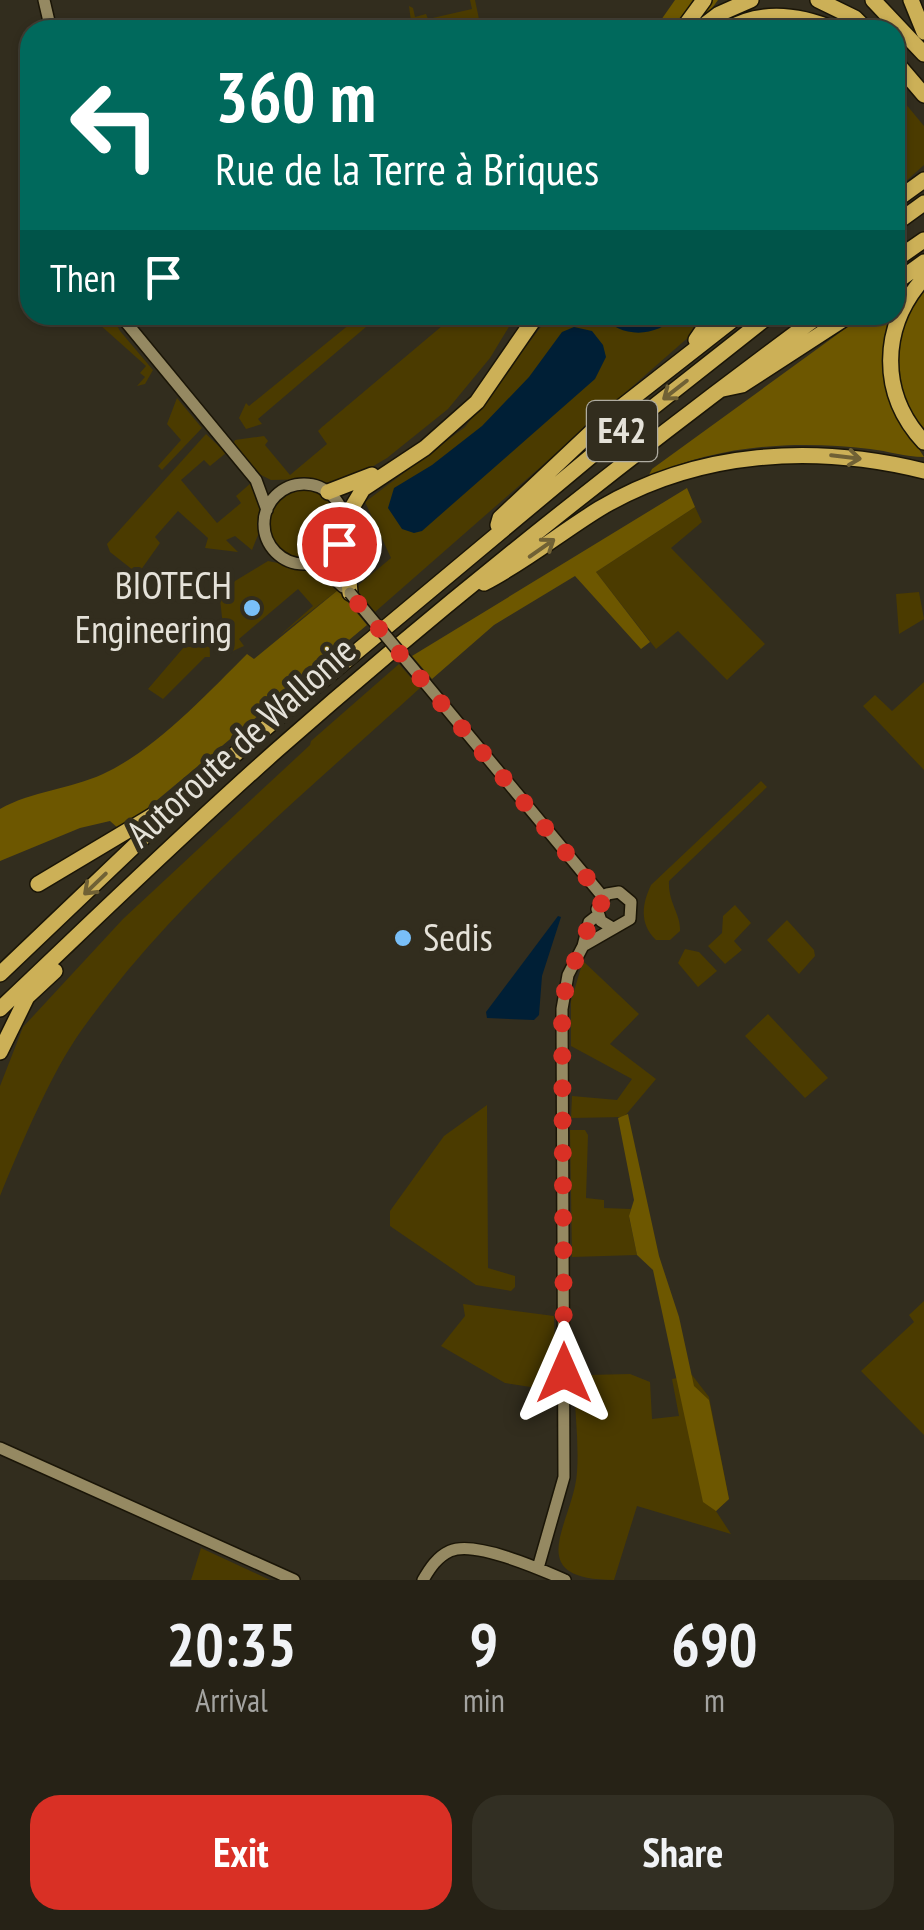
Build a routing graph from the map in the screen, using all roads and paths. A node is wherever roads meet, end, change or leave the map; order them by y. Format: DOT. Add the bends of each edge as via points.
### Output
graph roads {
  1 [pos="751,0"];
  2 [pos="818,0"];
  3 [pos="874,0"];
  4 [pos="910,0"];
  5 [pos="711,20"];
  6 [pos="753,20"];
  7 [pos="814,20"];
  8 [pos="857,20"];
  9 [pos="893,20"];
  10 [pos="924,32"];
  11 [pos="905,33"];
  12 [pos="924,54"];
  13 [pos="905,72"];
  14 [pos="922,92"];
  15 [pos="924,278"];
  16 [pos="905,305"];
  17 [pos="128,325"];
  18 [pos="518,325"];
  19 [pos="529,325"];
  20 [pos="706,325"];
  21 [pos="725,325"];
  22 [pos="758,325"];
  23 [pos="806,325"];
  24 [pos="835,325"];
  25 [pos="896,325"];
  26 [pos="682,358"];
  27 [pos="714,392"];
  28 [pos="924,442"];
  29 [pos="924,472"];
  30 [pos="382,477"];
  31 [pos="256,480"];
  32 [pos="287,488"];
  33 [pos="328,492"];
  34 [pos="267,510"];
  35 [pos="344,521"];
  36 [pos="495,535"];
  37 [pos="339,544"];
  38 [pos="310,564"];
  39 [pos="350,594"];
  40 [pos="458,596"];
  41 [pos="191,792"];
  42 [pos="38,884"];
  43 [pos="603,897"];
  44 [pos="598,915"];
  45 [pos="90,924"];
  46 [pos="611,927"];
  47 [pos="583,946"];
  48 [pos="0,974"];
  49 [pos="0,1009"];
  50 [pos="0,1052"];
  51 [pos="0,1448"];
  52 [pos="538,1568"];
  53 [pos="294,1580"];
  54 [pos="423,1580"];
  55 [pos="565,1580"];
  1 -- 5 [label="highway"];
  2 -- 8 [label="highway"];
  3 -- 9 [label="highway"];
  4 -- 10 [label="highway"];
  6 -- 7 [label="highway"];
  11 -- 12 [label="highway"];
  13 -- 14 [label="highway"];
  15 -- 16 [label="highway"];
  17 -- 31 [label="main road"];
  18 -- 33 [label="highway" via="487,374 431,434 360,482"];
  19 -- 30 [label="highway" via="477,402"];
  20 -- 26 [label="highway"];
  21 -- 26 [label="highway"];
  22 -- 36 [label="highway, Autoroute de Wallonie / E42, one-way"];
  23 -- 27 [label="highway, Autoroute de Wallonie / E42"];
  24 -- 27 [label="highway" via="742,385"];
  25 -- 28 [label="highway" via="889,370 902,412"];
  26 -- 36 [label="highway" via="568,452 500,518"];
  27 -- 40 [label="highway, Autoroute de Wallonie / E42"];
  40 -- 29 [label="highway, one-way" via="514,568 603,507 703,467 801,454"];
  30 -- 35 [label="highway" via="363,489"];
  30 -- 39 [label="highway" via="350,530"];
  31 -- 32 [label="main road"];
  31 -- 34 [label="main road"];
  32 -- 33 [label="main road" via="308,484"];
  32 -- 34 [label="main road"];
  33 -- 35 [label="main road"];
  34 -- 38 [label="main road" via="264,530 274,550 290,562"];
  35 -- 37 [label="main road"];
  36 -- 41 [label="highway, Autoroute de Wallonie / E42"];
  37 -- 38 [label="main road"];
  37 -- 39 [label="main road"];
  38 -- 39 [label="main road"];
  39 -- 43 [label="main road, bridge"];
  40 -- 45 [label="highway, Autoroute de Wallonie / E42" via="277,750"];
  41 -- 42 [label="highway"];
  41 -- 48 [label="highway, Autoroute de Wallonie / E42, one-way"];
  43 -- 44 [label="main road"];
  43 -- 46 [label="main road" via="619,892 631,902 630,920"];
  44 -- 46 [label="main road"];
  44 -- 47 [label="main road" via="589,922"];
  45 -- 49 [label="highway, Autoroute de Wallonie / E42"];
  45 -- 50 [label="highway" via="28,997"];
  46 -- 47 [label="main road"];
  47 -- 52 [label="main road" via="568,974 562,1009 564,1476"];
  51 -- 53 [label="main road"];
  52 -- 54 [label="main road" via="459,1548 437,1560"];
  52 -- 55 [label="main road"];
}
